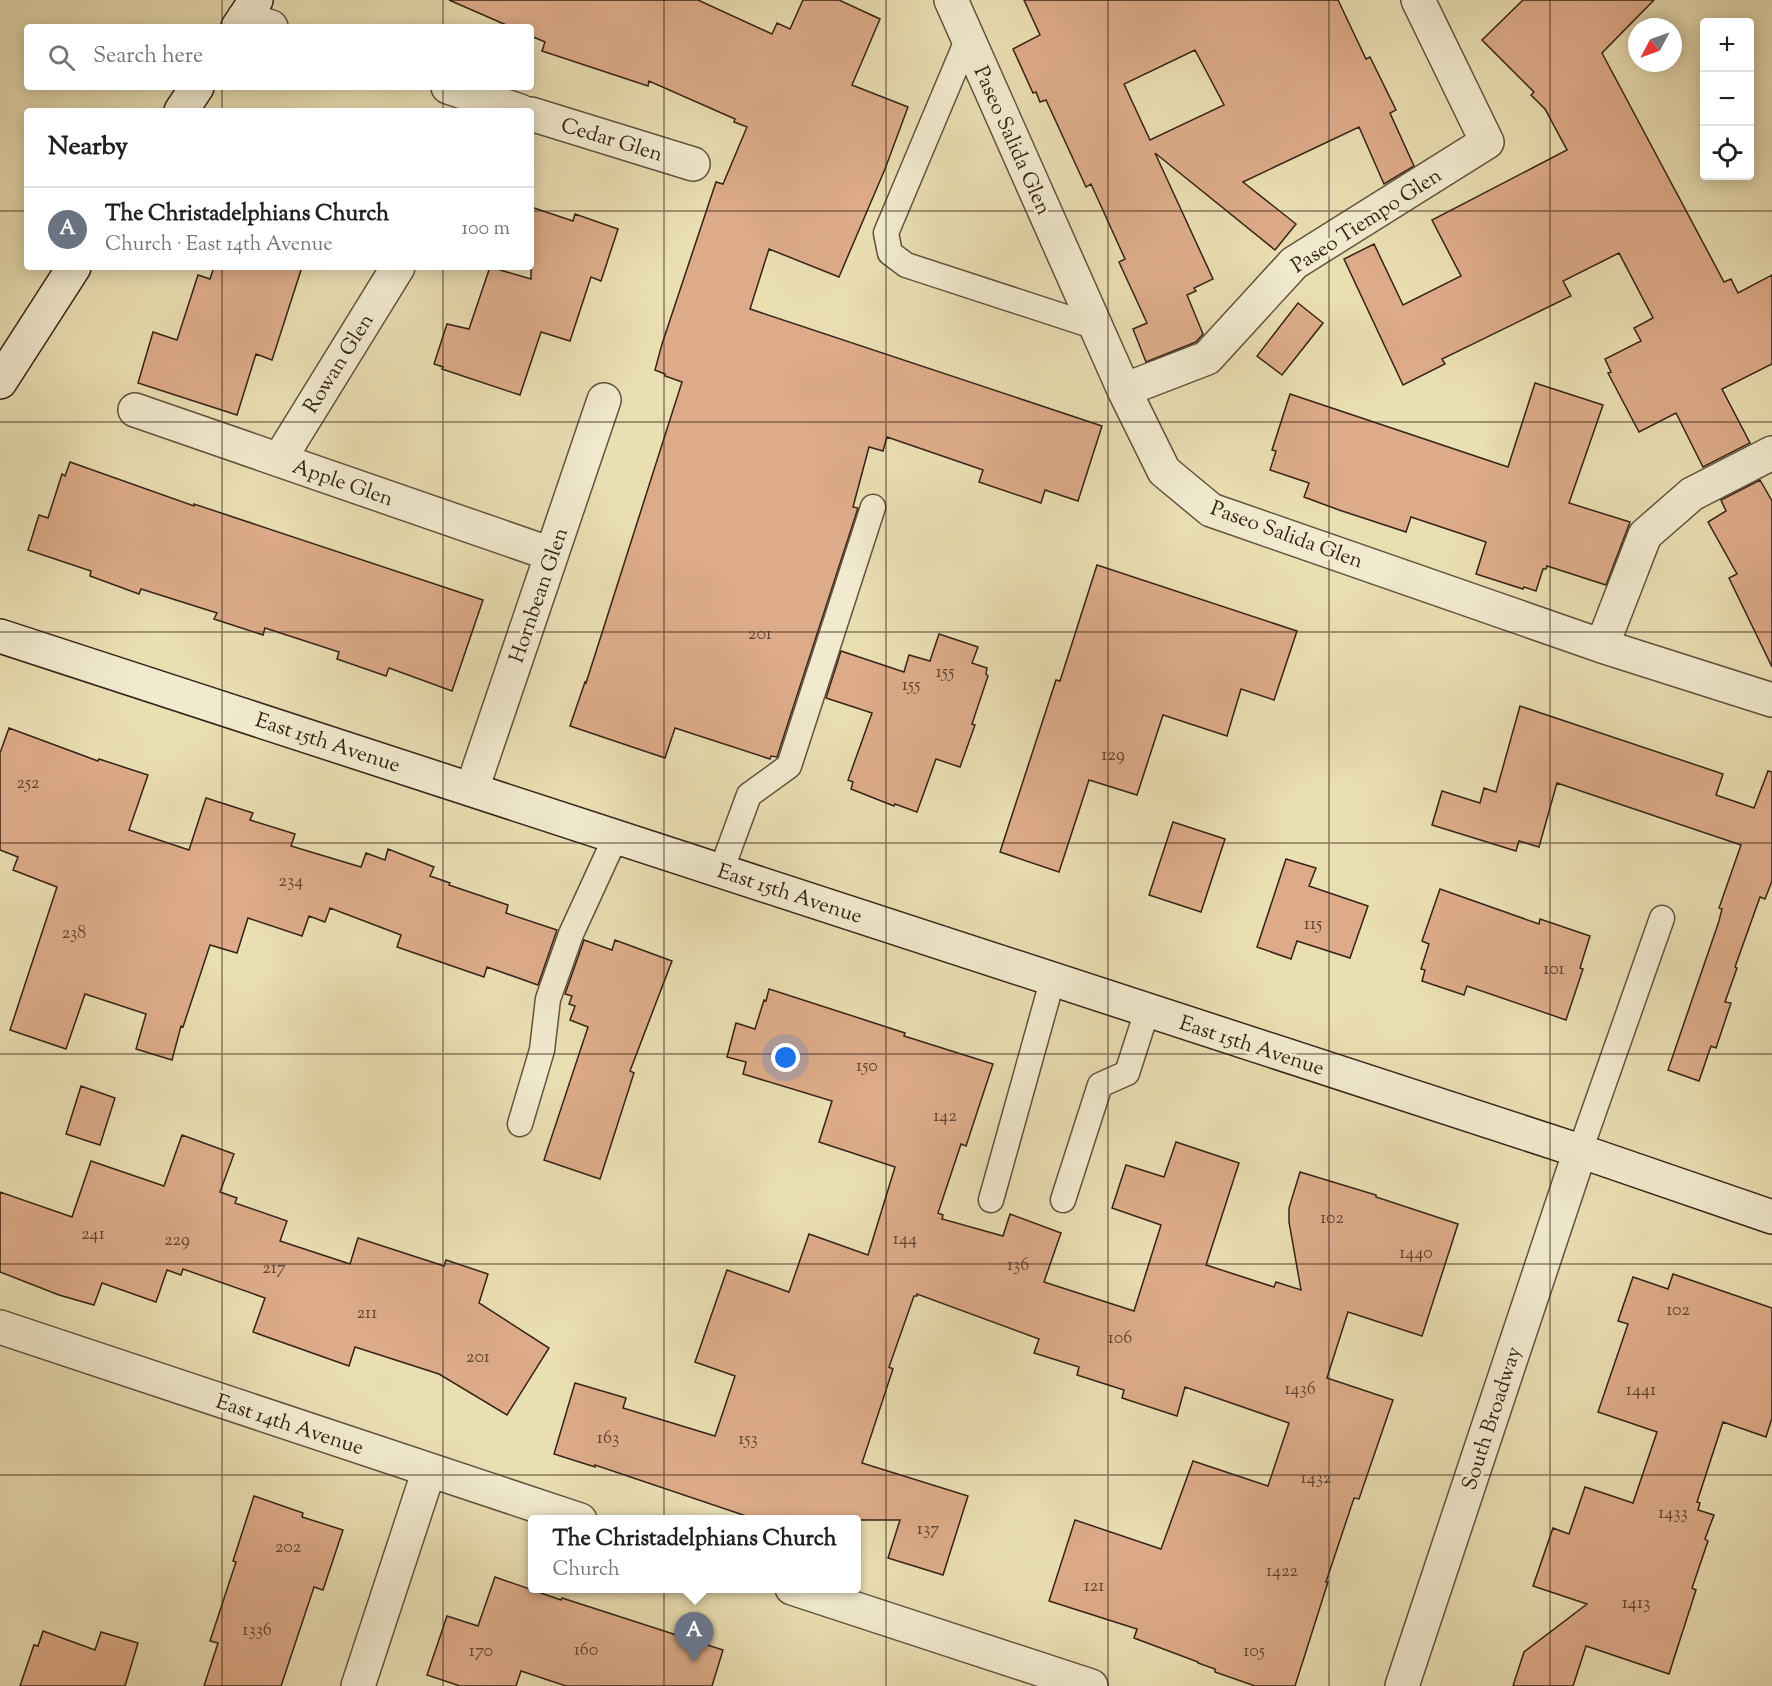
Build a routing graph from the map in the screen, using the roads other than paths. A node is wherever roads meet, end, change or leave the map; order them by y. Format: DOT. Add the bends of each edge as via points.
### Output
graph roads {
  1 [pos="951,0"];
  2 [pos="1418,0"];
  3 [pos="968,38"];
  4 [pos="195,90"];
  5 [pos="455,90"];
  6 [pos="183,108"];
  7 [pos="502,108"];
  8 [pos="534,115"];
  9 [pos="693,165"];
  10 [pos="72,270"];
  11 [pos="396,270"];
  12 [pos="1096,327"];
  13 [pos="0,382"];
  14 [pos="1124,390"];
  15 [pos="604,400"];
  16 [pos="135,410"];
  17 [pos="1772,453"];
  18 [pos="279,460"];
  19 [pos="873,507"];
  20 [pos="551,554"];
  21 [pos="0,636"];
  22 [pos="1602,646"];
  23 [pos="1772,700"];
  24 [pos="472,789"];
  25 [pos="616,836"];
  26 [pos="721,871"];
  27 [pos="1662,918"];
  28 [pos="1053,978"];
  29 [pos="1148,1011"];
  30 [pos="520,1124"];
  31 [pos="1580,1151"];
  32 [pos="991,1200"];
  33 [pos="1063,1200"];
  34 [pos="1772,1217"];
  35 [pos="0,1328"];
  36 [pos="429,1470"];
  37 [pos="565,1515"];
  38 [pos="807,1593"];
  39 [pos="358,1686"];
  40 [pos="1091,1686"];
  41 [pos="1402,1686"];
  1 -- 3 [label="street, Paseo Salida Glen"];
  2 -- 14 [label="street, Paseo Tiempo Glen" via="1486,142 1294,263 1207,358"];
  3 -- 12 [label="street, Paseo Salida Glen"];
  3 -- 12 [label="lane" via="886,233 890,253 906,265"];
  4 -- 6 [label="street"];
  5 -- 7 [label="street"];
  8 -- 9 [label="street, Cedar Glen"];
  10 -- 13 [label="street"];
  11 -- 18 [label="street, Rowan Glen"];
  12 -- 14 [label="street, Paseo Salida Glen"];
  14 -- 22 [label="street, Paseo Salida Glen" via="1164,471 1211,510"];
  15 -- 20 [label="street, Hornbean Glen"];
  16 -- 18 [label="street, Apple Glen"];
  17 -- 22 [label="street" via="1692,494 1645,535"];
  18 -- 20 [label="street, Apple Glen"];
  19 -- 26 [label="lane" via="789,766 749,795"];
  20 -- 24 [label="street, Hornbean Glen"];
  21 -- 24 [label="street, East 15th Avenue"];
  22 -- 23 [label="street, Paseo Salida Glen"];
  24 -- 25 [label="street, East 15th Avenue"];
  25 -- 26 [label="street, East 15th Avenue"];
  25 -- 30 [label="lane" via="571,934 548,999 542,1050"];
  26 -- 28 [label="street, East 15th Avenue"];
  27 -- 31 [label="lane"];
  28 -- 29 [label="street, East 15th Avenue"];
  28 -- 32 [label="lane"];
  29 -- 31 [label="street, East 15th Avenue"];
  29 -- 33 [label="lane" via="1127,1073 1100,1085"];
  31 -- 34 [label="street, East 15th Avenue"];
  31 -- 41 [label="street, South Broadway"];
  35 -- 36 [label="street, East 14th Avenue"];
  36 -- 37 [label="street, East 14th Avenue"];
  36 -- 39 [label="street"];
  38 -- 40 [label="street"];
}
